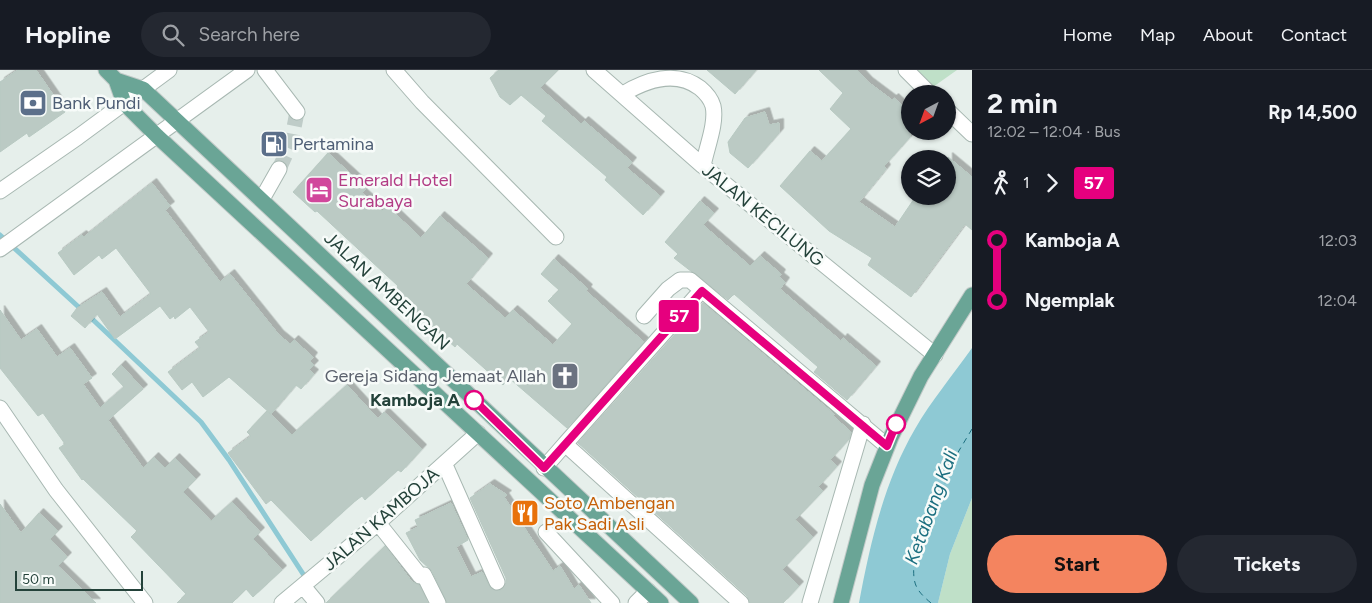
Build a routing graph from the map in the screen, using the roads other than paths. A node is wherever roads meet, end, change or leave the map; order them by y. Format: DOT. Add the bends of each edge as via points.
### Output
graph roads {
  1 [pos="169,70"];
  2 [pos="247,70"];
  3 [pos="264,70"];
  4 [pos="394,70"];
  5 [pos="594,70"];
  6 [pos="906,70"];
  7 [pos="111,75"];
  8 [pos="921,85"];
  9 [pos="143,89"];
  10 [pos="623,94"];
  11 [pos="124,103"];
  12 [pos="297,112"];
  13 [pos="956,119"];
  14 [pos="176,121"];
  15 [pos="972,134"];
  16 [pos="157,136"];
  17 [pos="703,166"];
  18 [pos="279,169"];
  19 [pos="0,191"];
  20 [pos="262,199"];
  21 [pos="556,237"];
  22 [pos="1,248"];
  23 [pos="702,291"];
  24 [pos="972,295"];
  25 [pos="644,316"];
  26 [pos="935,355"];
  27 [pos="0,408"];
  28 [pos="863,424"];
  29 [pos="478,433"];
  30 [pos="565,444"];
  31 [pos="887,446"];
  32 [pos="445,465"];
  33 [pos="544,468"];
  34 [pos="378,523"];
  35 [pos="546,532"];
  36 [pos="497,582"];
  37 [pos="307,583"];
  38 [pos="648,591"];
  39 [pos="145,603"];
  40 [pos="282,603"];
  41 [pos="317,603"];
  42 [pos="438,603"];
  43 [pos="612,603"];
  44 [pos="636,603"];
  45 [pos="661,603"];
  46 [pos="691,603"];
  47 [pos="741,603"];
  48 [pos="810,603"];
  49 [pos="841,603"];
  1 -- 9 [label="street"];
  2 -- 14 [label="street"];
  3 -- 12 [label="street"];
  4 -- 21 [label="street"];
  5 -- 10 [label="street, JALAN KECILUNG"];
  6 -- 8 [label="street"];
  7 -- 9 [label="main road, JALAN AMBENGAN"];
  7 -- 11 [label="main road, JALAN AMBENGAN"];
  9 -- 11 [label="street"];
  9 -- 14 [label="main road, JALAN AMBENGAN"];
  10 -- 17 [label="street, JALAN KECILUNG"];
  10 -- 17 [label="street" via="652,78 675,76 694,83 713,105 714,121"];
  11 -- 16 [label="main road, JALAN AMBENGAN"];
  11 -- 19 [label="street"];
  13 -- 15 [label="street"];
  14 -- 16 [label="street"];
  14 -- 20 [label="main road, JALAN AMBENGAN"];
  16 -- 22 [label="street"];
  16 -- 29 [label="main road, JALAN AMBENGAN"];
  17 -- 26 [label="street, JALAN KECILUNG"];
  18 -- 20 [label="street"];
  20 -- 33 [label="main road, JALAN AMBENGAN"];
  23 -- 25 [label="street" via="690,280 680,280 668,288"];
  23 -- 28 [label="street"];
  23 -- 30 [label="street"];
  24 -- 26 [label="main road"];
  26 -- 31 [label="main road" via="902,412"];
  27 -- 39 [label="street" via="56,490"];
  28 -- 31 [label="street"];
  28 -- 48 [label="street"];
  29 -- 32 [label="street, JALAN KAMBOJA"];
  29 -- 38 [label="main road, JALAN AMBENGAN"];
  30 -- 33 [label="street"];
  30 -- 47 [label="street"];
  31 -- 49 [label="main road" via="872,485"];
  32 -- 34 [label="street, JALAN KAMBOJA"];
  32 -- 36 [label="street"];
  33 -- 46 [label="main road, JALAN AMBENGAN"];
  34 -- 37 [label="street, JALAN KAMBOJA"];
  34 -- 42 [label="street" via="420,576 424,575"];
  35 -- 43 [label="street"];
  37 -- 40 [label="street, JALAN KAMBOJA"];
  37 -- 41 [label="street"];
  38 -- 44 [label="street"];
  38 -- 45 [label="main road, JALAN AMBENGAN"];
}
